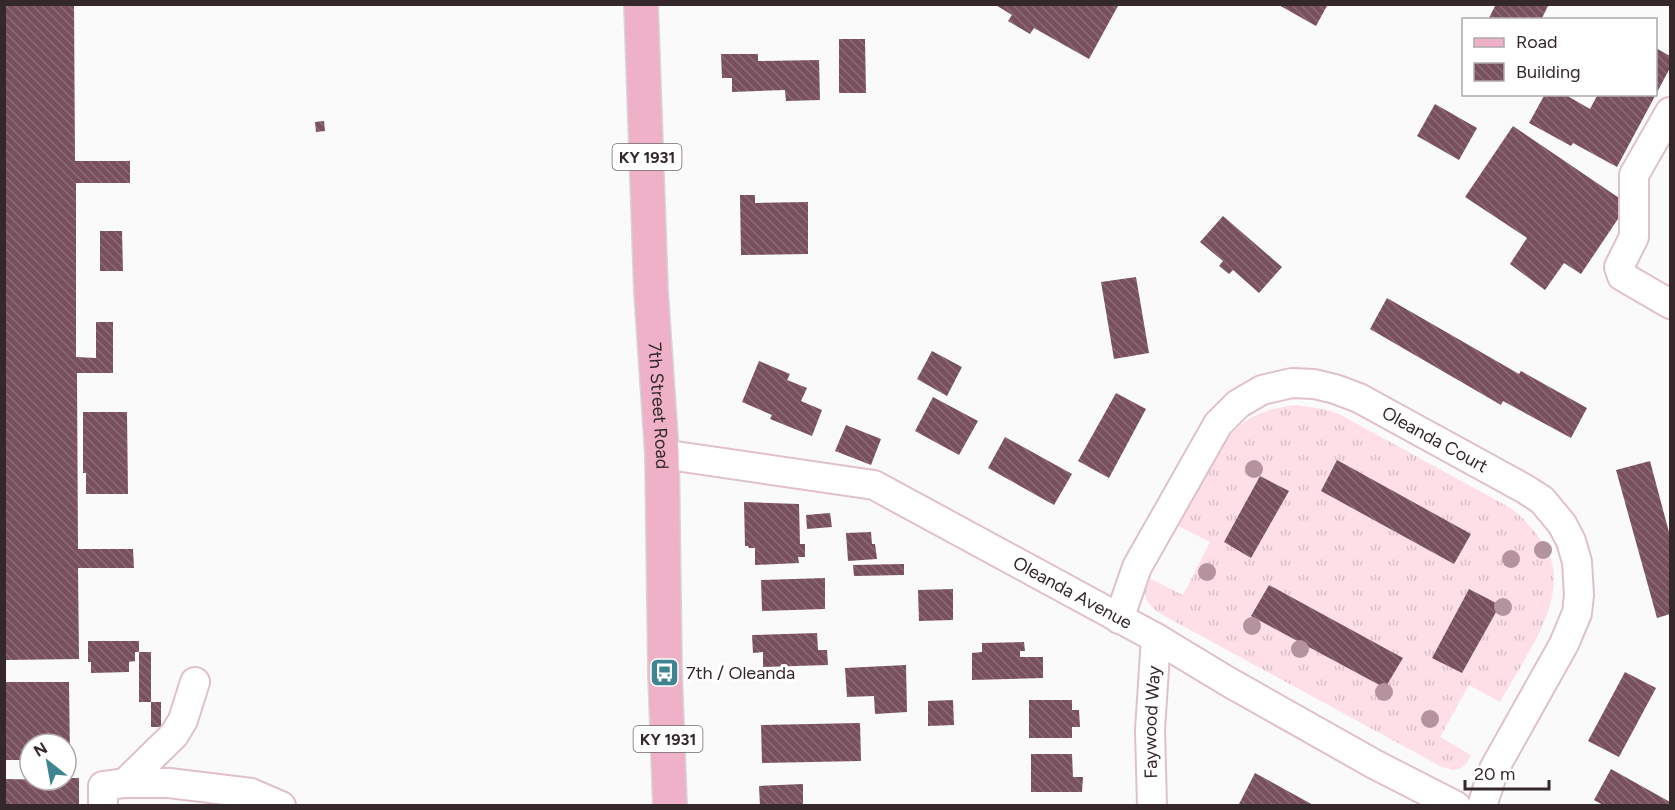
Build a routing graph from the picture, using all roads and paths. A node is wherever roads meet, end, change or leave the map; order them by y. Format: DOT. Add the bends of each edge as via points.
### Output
graph roads {
  1 [pos="641,4"];
  2 [pos="1671,112"];
  3 [pos="1671,304"];
  4 [pos="662,454"];
  5 [pos="1119,619"];
  6 [pos="1156,638"];
  7 [pos="195,682"];
  8 [pos="125,783"];
  9 [pos="103,806"];
  10 [pos="281,806"];
  11 [pos="670,806"];
  12 [pos="1152,806"];
  13 [pos="1455,806"];
  14 [pos="1482,806"];
  1 -- 4 [label="main road, 7th Street Road / KY 1931" via="651,291"];
  2 -- 3 [label="street" via="1635,175 1634,237 1619,267 1622,276"];
  4 -- 5 [label="street, Oleanda Avenue" via="874,484"];
  4 -- 11 [label="main road, 7th Street Road / KY 1931"];
  5 -- 6 [label="street, Oleanda Avenue"];
  5 -- 14 [label="street, Oleanda Court" via="1137,567 1218,424 1238,404 1262,390 1292,383 1325,386 1359,398 1542,500 1562,524 1578,562 1576,613 1564,644 1494,769"];
  6 -- 12 [label="street, Faywood Way" via="1150,730"];
  6 -- 13 [label="street, Oleanda Avenue" via="1374,764"];
  7 -- 8 [label="street" via="174,735"];
  8 -- 9 [label="street" via="103,786"];
  8 -- 10 [label="street" via="168,783 251,793"];
}
